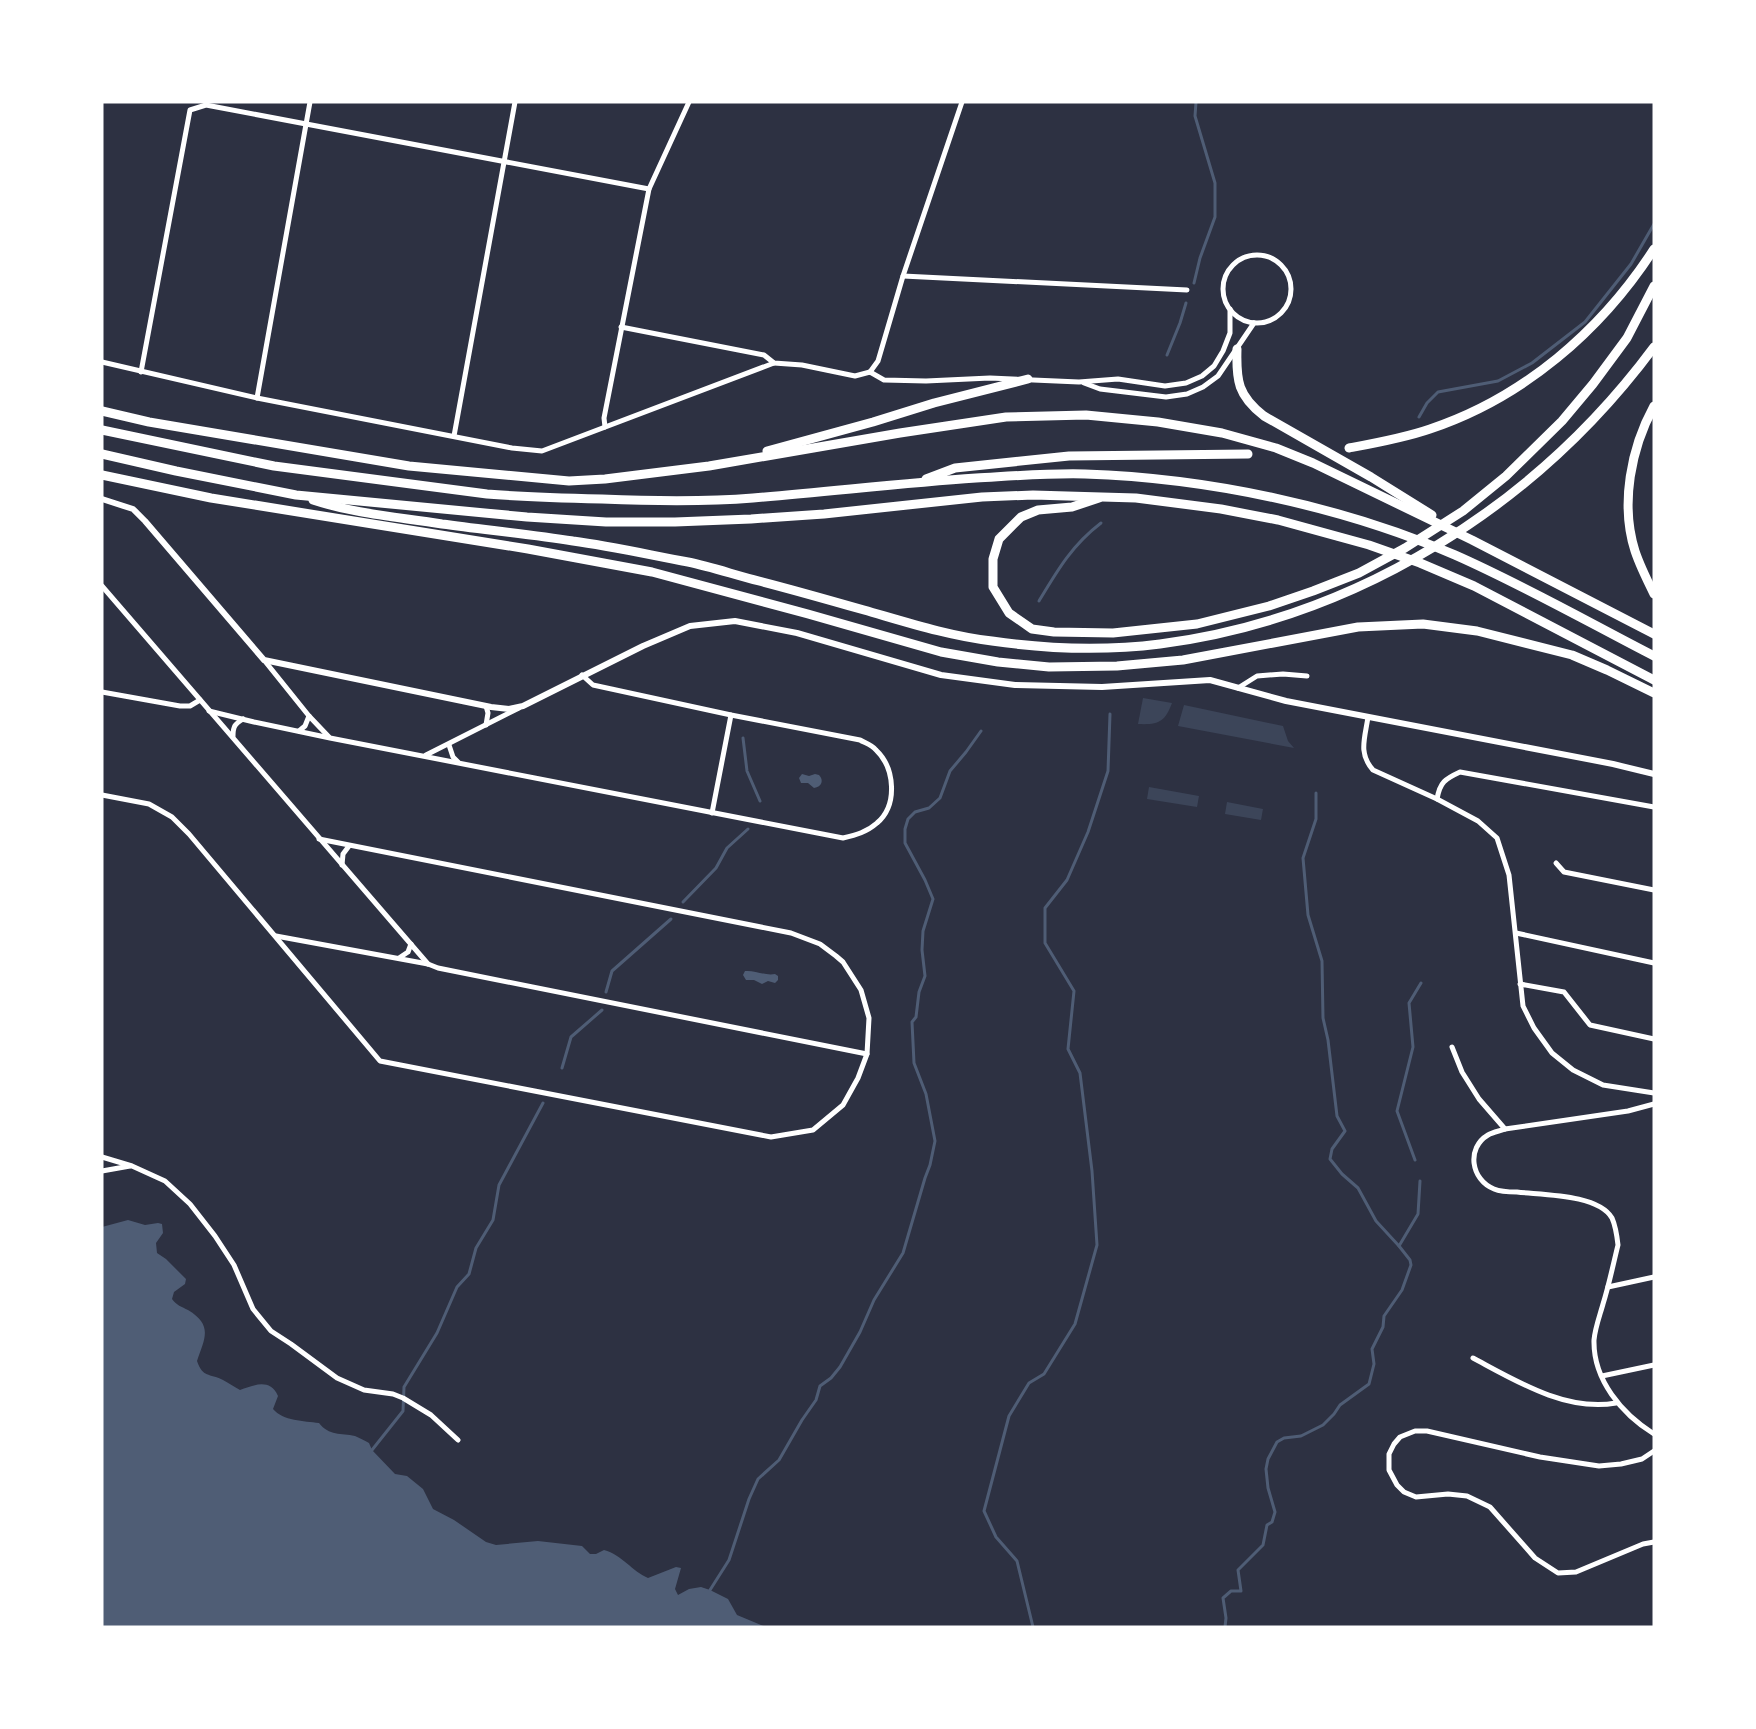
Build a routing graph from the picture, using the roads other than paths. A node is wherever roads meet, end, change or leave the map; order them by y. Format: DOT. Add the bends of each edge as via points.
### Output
graph roads {
  1 [pos="310,102"];
  2 [pos="515,102"];
  3 [pos="689,102"];
  4 [pos="962,102"];
  5 [pos="306,124"];
  6 [pos="503,161"];
  7 [pos="649,189"];
  8 [pos="1654,249"];
  9 [pos="903,276"];
  10 [pos="1654,286"];
  11 [pos="1187,290"];
  12 [pos="1230,309"];
  13 [pos="1254,323"];
  14 [pos="621,327"];
  15 [pos="1654,347"];
  16 [pos="1237,350"];
  17 [pos="102,362"];
  18 [pos="774,363"];
  19 [pos="141,372"];
  20 [pos="870,372"];
  21 [pos="1028,379"];
  22 [pos="1079,382"];
  23 [pos="257,398"];
  24 [pos="1654,406"];
  25 [pos="102,411"];
  26 [pos="605,427"];
  27 [pos="102,430"];
  28 [pos="454,436"];
  29 [pos="1349,448"];
  30 [pos="102,454"];
  31 [pos="1248,454"];
  32 [pos="709,466"];
  33 [pos="102,475"];
  34 [pos="915,482"];
  35 [pos="296,495"];
  36 [pos="1107,496"];
  37 [pos="102,499"];
  38 [pos="1472,540"];
  39 [pos="102,585"];
  40 [pos="1654,594"];
  41 [pos="1654,634"];
  42 [pos="1654,656"];
  43 [pos="264,660"];
  44 [pos="582,675"];
  45 [pos="1307,676"];
  46 [pos="1654,680"];
  47 [pos="1238,688"];
  48 [pos="102,692"];
  49 [pos="1654,693"];
  50 [pos="200,700"];
  51 [pos="486,706"];
  52 [pos="523,706"];
  53 [pos="210,711"];
  54 [pos="731,715"];
  55 [pos="309,716"];
  56 [pos="1368,717"];
  57 [pos="243,719"];
  58 [pos="486,725"];
  59 [pos="298,731"];
  60 [pos="233,736"];
  61 [pos="330,738"];
  62 [pos="449,745"];
  63 [pos="424,756"];
  64 [pos="460,763"];
  65 [pos="1654,774"];
  66 [pos="102,795"];
  67 [pos="1437,799"];
  68 [pos="1654,807"];
  69 [pos="712,813"];
  70 [pos="320,839"];
  71 [pos="349,846"];
  72 [pos="1556,863"];
  73 [pos="342,865"];
  74 [pos="1654,890"];
  75 [pos="1516,933"];
  76 [pos="276,936"];
  77 [pos="411,944"];
  78 [pos="398,959"];
  79 [pos="1654,963"];
  80 [pos="428,964"];
  81 [pos="1520,984"];
  82 [pos="1654,1039"];
  83 [pos="1452,1047"];
  84 [pos="867,1053"];
  85 [pos="1654,1093"];
  86 [pos="1654,1104"];
  87 [pos="1505,1129"];
  88 [pos="102,1157"];
  89 [pos="132,1166"];
  90 [pos="102,1170"];
  91 [pos="1654,1277"];
  92 [pos="1608,1287"];
  93 [pos="1473,1358"];
  94 [pos="1654,1365"];
  95 [pos="1602,1376"];
  96 [pos="1616,1403"];
  97 [pos="1654,1434"];
  98 [pos="458,1440"];
  99 [pos="1654,1451"];
  100 [pos="1654,1542"];
  1 -- 5 [label="street"];
  2 -- 6 [label="street"];
  3 -- 7 [label="street"];
  4 -- 9 [label="street"];
  5 -- 6 [label="street"];
  5 -- 19 [label="street" via="206,105 190,111"];
  5 -- 23 [label="street"];
  6 -- 7 [label="street"];
  6 -- 28 [label="street"];
  7 -- 14 [label="street"];
  8 -- 29 [label="highway" via="1593,326 1566,352 1512,391 1428,430"];
  9 -- 11 [label="street"];
  9 -- 20 [label="street" via="878,361"];
  10 -- 36 [label="highway" via="1627,338 1593,384 1506,476 1462,511 1359,573 1269,606 1197,624 1113,633 1032,629 1009,613 993,587 993,559 999,539 1021,517 1038,510 1072,507"];
  12 -- 13 [label="street" via="1241,319"];
  12 -- 13 [label="street" via="1223,295 1224,280 1231,266 1244,257 1259,254 1274,259 1285,269 1291,283 1290,299 1270,321"];
  12 -- 22 [label="street" via="1230,333 1223,351 1202,376 1165,386 1118,379"];
  13 -- 16 [label="street"];
  14 -- 18 [label="street" via="764,355"];
  14 -- 26 [label="street"];
  15 -- 35 [label="highway" via="1591,422 1548,465 1438,544 1371,581 1300,612 1245,628 1157,645 1048,647 989,641 914,625 679,561 574,541 338,508"];
  16 -- 22 [label="street" via="1218,376 1187,394 1166,397 1100,389"];
  16 -- 38 [label="highway" via="1239,383 1251,406"];
  17 -- 19 [label="street"];
  18 -- 20 [label="street" via="855,376"];
  18 -- 26 [label="street"];
  19 -- 23 [label="street"];
  20 -- 21 [label="street" via="884,380"];
  21 -- 22 [label="street"];
  21 -- 32 [label="highway"];
  23 -- 28 [label="street"];
  24 -- 40 [label="highway" via="1636,447 1629,486 1629,517 1634,550"];
  25 -- 32 [label="highway" via="409,466 569,481"];
  26 -- 28 [label="street" via="542,451"];
  27 -- 34 [label="highway" via="274,466 522,497 656,501 750,498"];
  30 -- 35 [label="highway"];
  31 -- 34 [label="highway" via="1069,456 955,468"];
  32 -- 38 [label="highway" via="1006,417 1086,415 1222,433 1276,448"];
  33 -- 49 [label="highway" via="211,498 652,572 941,652 998,662 1050,667 1117,666 1183,660 1358,627 1423,624 1477,631 1572,655"];
  34 -- 42 [label="highway" via="1086,474 1179,481 1268,497 1359,520 1451,554"];
  35 -- 36 [label="highway" via="606,522 824,514 982,497"];
  36 -- 46 [label="highway" via="1278,520 1420,562"];
  37 -- 43 [label="street" via="133,509"];
  38 -- 41 [label="highway"];
  39 -- 50 [label="street"];
  43 -- 51 [label="street"];
  43 -- 55 [label="street"];
  44 -- 47 [label="street" via="690,626 735,621 797,633 941,675 1015,685 1102,687 1210,680"];
  44 -- 52 [label="street"];
  44 -- 54 [label="street" via="592,685"];
  45 -- 47 [label="street" via="1257,676"];
  47 -- 56 [label="street"];
  48 -- 50 [label="street" via="180,706"];
  50 -- 53 [label="street"];
  51 -- 52 [label="street"];
  51 -- 58 [label="street"];
  52 -- 58 [label="street"];
  53 -- 57 [label="street"];
  53 -- 60 [label="street"];
  54 -- 69 [label="street"];
  54 -- 69 [label="street" via="860,740 875,749 886,764 891,794 880,821 858,835 843,838"];
  55 -- 59 [label="street"];
  55 -- 61 [label="street"];
  56 -- 65 [label="street"];
  56 -- 67 [label="street" via="1363,752 1366,762 1373,770"];
  57 -- 59 [label="street"];
  57 -- 60 [label="street" via="232,729"];
  58 -- 62 [label="street"];
  59 -- 61 [label="street"];
  60 -- 70 [label="street"];
  61 -- 63 [label="street"];
  62 -- 63 [label="street"];
  62 -- 64 [label="street"];
  63 -- 64 [label="street"];
  64 -- 69 [label="street"];
  66 -- 76 [label="street" via="149,804 172,816"];
  67 -- 68 [label="street" via="1446,779 1460,772"];
  67 -- 75 [label="street" via="1478,821 1497,838 1509,875"];
  70 -- 71 [label="street"];
  70 -- 73 [label="street"];
  71 -- 73 [label="street"];
  71 -- 84 [label="street" via="808,938 843,962 861,990 869,1018"];
  72 -- 74 [label="street" via="1564,872"];
  73 -- 77 [label="street"];
  75 -- 79 [label="street"];
  75 -- 81 [label="street"];
  76 -- 78 [label="street"];
  76 -- 84 [label="street" via="380,1061 771,1137 813,1130 843,1105"];
  77 -- 78 [label="street"];
  77 -- 80 [label="street"];
  78 -- 80 [label="street"];
  80 -- 84 [label="street"];
  81 -- 82 [label="street" via="1564,992 1590,1025"];
  81 -- 85 [label="street" via="1523,1006 1552,1053 1573,1070 1603,1085"];
  83 -- 87 [label="street" via="1479,1099"];
  86 -- 87 [label="street"];
  87 -- 92 [label="street" via="1488,1134 1477,1145 1474,1167 1482,1183 1495,1190 1583,1199 1611,1216 1618,1245"];
  88 -- 89 [label="street"];
  89 -- 90 [label="street"];
  89 -- 98 [label="street" via="165,1181 190,1204 234,1265 253,1309 271,1331 346,1383 403,1398 432,1415"];
  91 -- 92 [label="street"];
  92 -- 95 [label="street" via="1594,1338"];
  93 -- 96 [label="street" via="1525,1386 1566,1400 1600,1406"];
  94 -- 95 [label="street"];
  95 -- 96 [label="street"];
  96 -- 97 [label="street"];
  99 -- 100 [label="street" via="1642,1459 1599,1466 1414,1431 1400,1437 1389,1454 1389,1470 1404,1492 1416,1497 1467,1496 1490,1507 1535,1558 1558,1573 1576,1572"];
}
